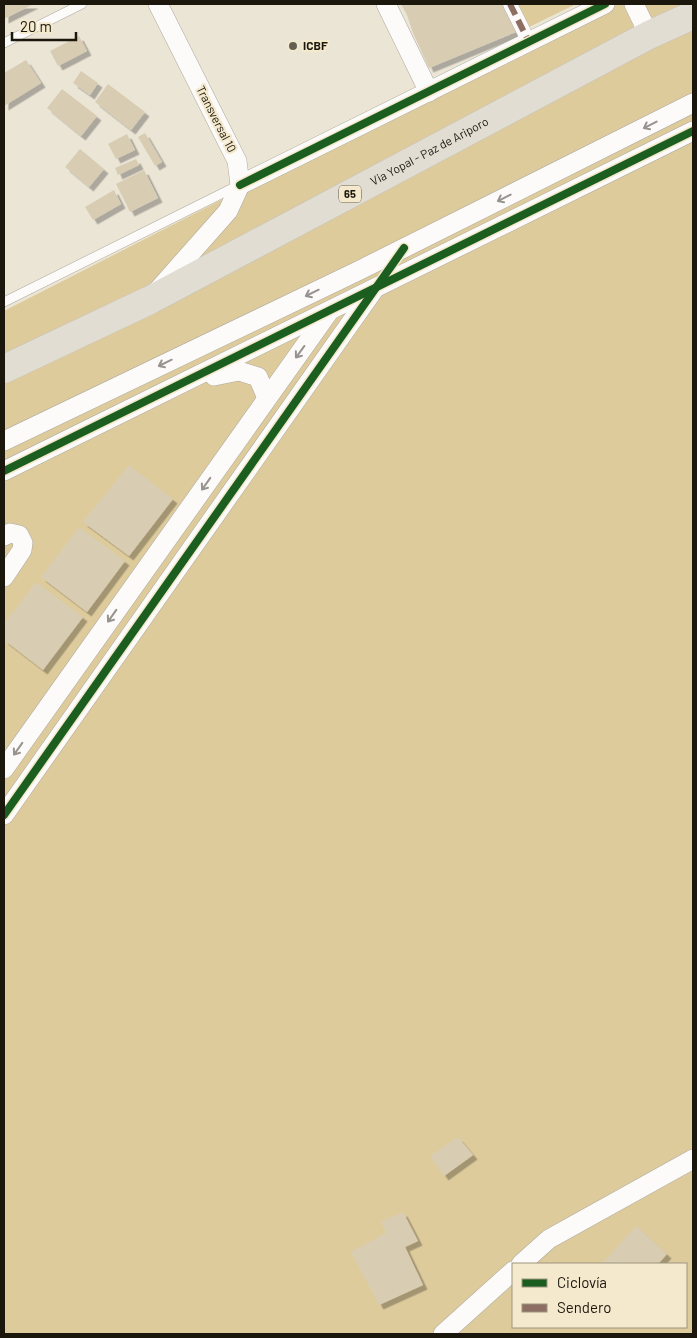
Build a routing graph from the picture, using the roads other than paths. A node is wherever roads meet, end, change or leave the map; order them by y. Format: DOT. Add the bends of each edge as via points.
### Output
graph roads {
  1 [pos="82,4"];
  2 [pos="158,4"];
  3 [pos="386,4"];
  4 [pos="510,4"];
  5 [pos="605,4"];
  6 [pos="634,4"];
  7 [pos="693,15"];
  8 [pos="649,35"];
  9 [pos="529,42"];
  10 [pos="4,43"];
  11 [pos="429,92"];
  12 [pos="693,103"];
  13 [pos="693,131"];
  14 [pos="240,185"];
  15 [pos="404,248"];
  16 [pos="360,270"];
  17 [pos="375,288"];
  18 [pos="150,300"];
  19 [pos="4,302"];
  20 [pos="330,311"];
  21 [pos="4,369"];
  22 [pos="188,381"];
  23 [pos="267,398"];
  24 [pos="4,441"];
  25 [pos="4,471"];
  26 [pos="4,536"];
  27 [pos="4,577"];
  28 [pos="4,768"];
  29 [pos="4,815"];
  30 [pos="693,1159"];
  31 [pos="522,1263"];
  32 [pos="512,1272"];
  33 [pos="443,1334"];
  1 -- 10 [label="lane"];
  2 -- 14 [label="street, Transversal 10" via="237,161"];
  3 -- 11 [label="street"];
  4 -- 9 [label="street"];
  5 -- 9 [label="street"];
  6 -- 8 [label="street"];
  7 -- 8 [label="main road, Via Yopal - Paz de Ariporo / 65"];
  8 -- 18 [label="main road, Via Yopal - Paz de Ariporo / 65"];
  9 -- 11 [label="street"];
  11 -- 14 [label="street"];
  12 -- 15 [label="street, one-way"];
  13 -- 17 [label="street"];
  14 -- 18 [label="street" via="228,211"];
  14 -- 19 [label="lane"];
  15 -- 16 [label="street"];
  15 -- 17 [label="street"];
  16 -- 20 [label="street"];
  16 -- 24 [label="street, one-way"];
  17 -- 20 [label="street"];
  17 -- 29 [label="street"];
  18 -- 21 [label="main road, Via Yopal - Paz de Ariporo / 65"];
  20 -- 22 [label="street"];
  20 -- 23 [label="street, one-way"];
  22 -- 23 [label="street" via="240,371 258,376"];
  22 -- 25 [label="street"];
  23 -- 28 [label="street, one-way"];
  26 -- 27 [label="street" via="10,533 19,535 23,543 22,550"];
  30 -- 31 [label="street" via="549,1239"];
  32 -- 33 [label="street"];
}
